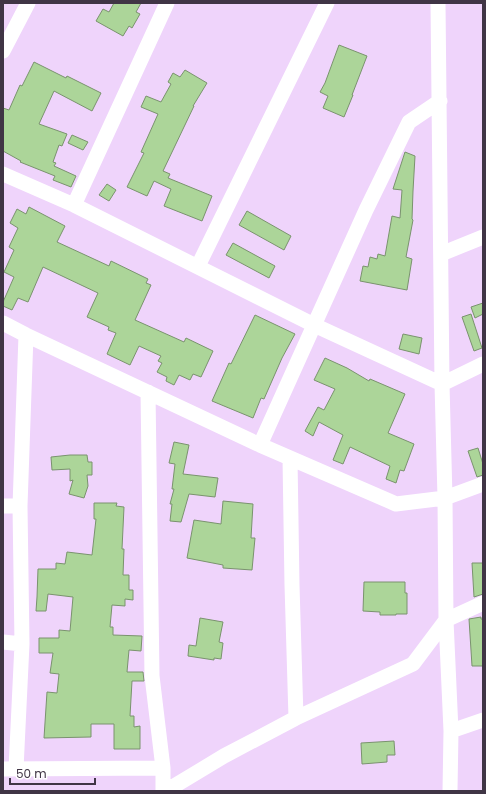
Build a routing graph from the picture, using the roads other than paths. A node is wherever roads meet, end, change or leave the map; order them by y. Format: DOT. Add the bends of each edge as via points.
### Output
graph roads {
  1 [pos="28,3"];
  2 [pos="167,3"];
  3 [pos="327,3"];
  4 [pos="438,3"];
  5 [pos="3,51"];
  6 [pos="440,101"];
  7 [pos="3,174"];
  8 [pos="74,205"];
  9 [pos="483,237"];
  10 [pos="441,254"];
  11 [pos="198,266"];
  12 [pos="3,322"];
  13 [pos="314,325"];
  14 [pos="26,335"];
  15 [pos="483,364"];
  16 [pos="442,384"];
  17 [pos="148,392"];
  18 [pos="260,445"];
  19 [pos="290,458"];
  20 [pos="483,484"];
  21 [pos="445,498"];
  22 [pos="3,506"];
  23 [pos="20,506"];
  24 [pos="483,603"];
  25 [pos="446,620"];
  26 [pos="3,642"];
  27 [pos="22,644"];
  28 [pos="296,718"];
  29 [pos="483,720"];
  30 [pos="451,731"];
  31 [pos="163,768"];
  32 [pos="9,769"];
  33 [pos="163,791"];
  34 [pos="166,791"];
  35 [pos="450,791"];
  1 -- 5 [label="street"];
  2 -- 8 [label="street"];
  3 -- 11 [label="street"];
  4 -- 6 [label="street"];
  6 -- 10 [label="street"];
  6 -- 13 [label="street" via="409,122"];
  7 -- 8 [label="street"];
  8 -- 11 [label="street"];
  9 -- 10 [label="street"];
  10 -- 16 [label="street"];
  11 -- 13 [label="street"];
  12 -- 14 [label="street"];
  13 -- 16 [label="street"];
  13 -- 18 [label="street"];
  14 -- 17 [label="street"];
  14 -- 23 [label="street"];
  15 -- 16 [label="street"];
  16 -- 21 [label="street"];
  17 -- 18 [label="street"];
  17 -- 31 [label="street" via="152,676"];
  18 -- 19 [label="street"];
  19 -- 21 [label="street" via="396,504"];
  19 -- 28 [label="street"];
  20 -- 21 [label="street"];
  21 -- 25 [label="street"];
  22 -- 23 [label="street"];
  23 -- 27 [label="street"];
  24 -- 25 [label="street"];
  25 -- 28 [label="street" via="413,664"];
  25 -- 30 [label="street"];
  26 -- 27 [label="street"];
  27 -- 32 [label="street"];
  28 -- 34 [label="street" via="224,756"];
  29 -- 30 [label="street"];
  30 -- 35 [label="street"];
  31 -- 32 [label="street"];
  31 -- 33 [label="street"];
}
